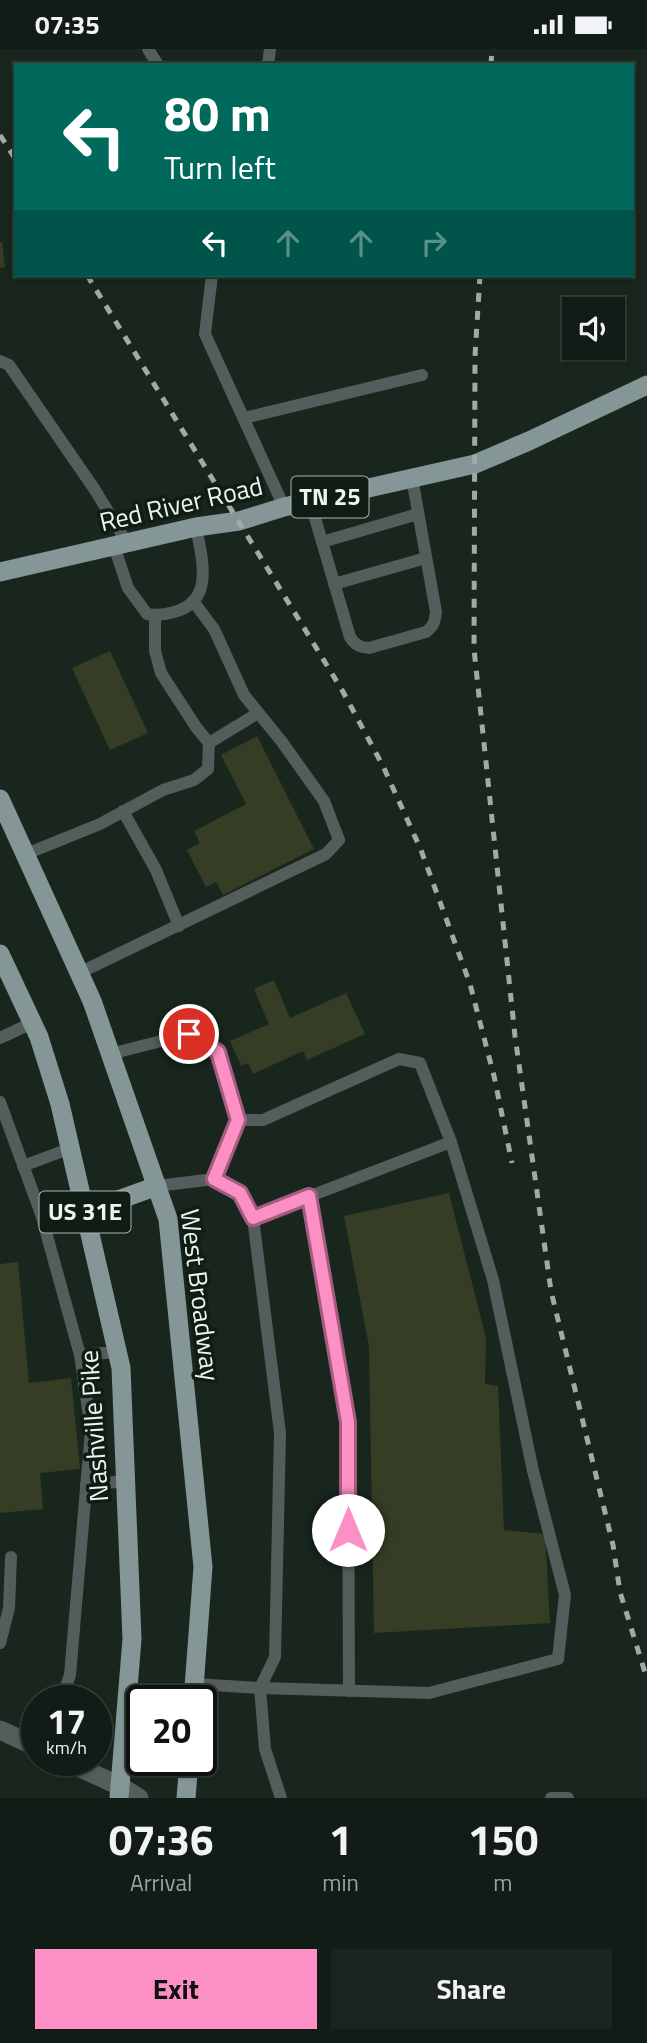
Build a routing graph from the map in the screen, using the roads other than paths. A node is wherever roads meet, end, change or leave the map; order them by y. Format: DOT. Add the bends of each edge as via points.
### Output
graph roads {
  1 [pos="212,277"];
  2 [pos="0,361"];
  3 [pos="422,375"];
  4 [pos="647,385"];
  5 [pos="244,418"];
  6 [pos="412,478"];
  7 [pos="310,501"];
  8 [pos="284,507"];
  9 [pos="418,514"];
  10 [pos="196,527"];
  11 [pos="322,542"];
  12 [pos="121,544"];
  13 [pos="426,558"];
  14 [pos="0,572"];
  15 [pos="334,584"];
  16 [pos="193,601"];
  17 [pos="155,615"];
  18 [pos="258,713"];
  19 [pos="209,743"];
  20 [pos="0,799"];
  21 [pos="123,811"];
  22 [pos="26,854"];
  23 [pos="179,926"];
  24 [pos="1,958"];
  25 [pos="79,973"];
  26 [pos="32,1023"];
  27 [pos="0,1038"];
  28 [pos="110,1054"];
  29 [pos="0,1102"];
  30 [pos="238,1120"];
  31 [pos="450,1142"];
  32 [pos="71,1148"];
  33 [pos="23,1166"];
  34 [pos="214,1179"];
  35 [pos="157,1186"];
  36 [pos="309,1196"];
  37 [pos="85,1212"];
  38 [pos="253,1218"];
  39 [pos="117,1352"];
  40 [pos="80,1355"];
  41 [pos="126,1481"];
  42 [pos="86,1486"];
  43 [pos="11,1557"];
  44 [pos="0,1643"];
  45 [pos="67,1685"];
  46 [pos="195,1685"];
  47 [pos="260,1688"];
  48 [pos="217,1691"];
  49 [pos="349,1691"];
  50 [pos="0,1730"];
  51 [pos="21,1740"];
  52 [pos="91,1776"];
  53 [pos="188,1776"];
  54 [pos="119,1792"];
  55 [pos="139,1798"];
  56 [pos="186,1798"];
  57 [pos="281,1798"];
  58 [pos="551,1798"];
  59 [pos="568,1798"];
  1 -- 5 [label="lane" via="205,334"];
  2 -- 12 [label="lane" via="9,365 95,490"];
  3 -- 5 [label="lane"];
  4 -- 6 [label="main road, Red River Road / TN 25" via="475,464"];
  5 -- 8 [label="lane"];
  6 -- 7 [label="main road, Red River Road / TN 25"];
  6 -- 9 [label="lane"];
  7 -- 8 [label="main road, Red River Road / TN 25"];
  7 -- 11 [label="lane"];
  8 -- 10 [label="main road, Red River Road / TN 25" via="239,521"];
  9 -- 11 [label="lane"];
  9 -- 13 [label="lane"];
  10 -- 12 [label="main road, Red River Road / TN 25"];
  10 -- 16 [label="lane" via="204,569"];
  11 -- 15 [label="lane"];
  12 -- 14 [label="main road, Red River Road / TN 25"];
  12 -- 17 [label="lane" via="128,588 147,614"];
  13 -- 15 [label="lane"];
  13 -- 15 [label="lane" via="436,612 432,627 380,645 354,644"];
  16 -- 17 [label="lane" via="187,609"];
  16 -- 18 [label="lane" via="214,629 244,695"];
  17 -- 19 [label="lane" via="155,651 161,673"];
  18 -- 19 [label="lane"];
  18 -- 23 [label="lane" via="324,801 339,840 326,854"];
  19 -- 21 [label="lane" via="208,768 194,780"];
  20 -- 22 [label="main road, West Broadway / US 31E"];
  21 -- 22 [label="lane"];
  21 -- 23 [label="lane" via="156,870"];
  22 -- 25 [label="main road, West Broadway / US 31E"];
  23 -- 25 [label="lane"];
  24 -- 26 [label="main road, Nashville Pike / US 31E"];
  25 -- 28 [label="main road, West Broadway / US 31E"];
  26 -- 27 [label="lane"];
  26 -- 32 [label="main road, Nashville Pike / US 31E"];
  28 -- 30 [label="lane" via="189,1034 218,1052"];
  28 -- 35 [label="main road, West Broadway / US 31E"];
  29 -- 33 [label="lane"];
  30 -- 31 [label="lane" via="263,1120 399,1059 420,1063"];
  30 -- 34 [label="lane"];
  31 -- 36 [label="lane"];
  31 -- 49 [label="lane" via="493,1280 533,1471 565,1595 558,1659 429,1693"];
  32 -- 33 [label="lane"];
  32 -- 37 [label="main road, Nashville Pike / US 31E"];
  33 -- 40 [label="lane"];
  34 -- 35 [label="lane"];
  34 -- 38 [label="lane" via="240,1193"];
  35 -- 37 [label="main road"];
  35 -- 46 [label="main road, West Broadway / US 31E" via="168,1219 203,1567"];
  36 -- 38 [label="lane"];
  36 -- 49 [label="lane" via="348,1422"];
  37 -- 39 [label="main road, Nashville Pike / US 31E"];
  38 -- 47 [label="lane" via="280,1433 275,1657"];
  39 -- 40 [label="lane"];
  39 -- 41 [label="main road, Nashville Pike / US 31E"];
  40 -- 42 [label="lane" via="91,1430"];
  41 -- 42 [label="lane"];
  41 -- 54 [label="main road, Nashville Pike / US 31E" via="132,1639"];
  42 -- 45 [label="lane"];
  43 -- 44 [label="lane" via="9,1608"];
  47 -- 48 [label="lane"];
  47 -- 49 [label="lane"];
  47 -- 57 [label="lane" via="265,1749"];
  50 -- 51 [label="street"];
  52 -- 54 [label="street"];
  53 -- 56 [label="main road"];
  54 -- 55 [label="street"];
  58 -- 59 [label="lane"];
}
